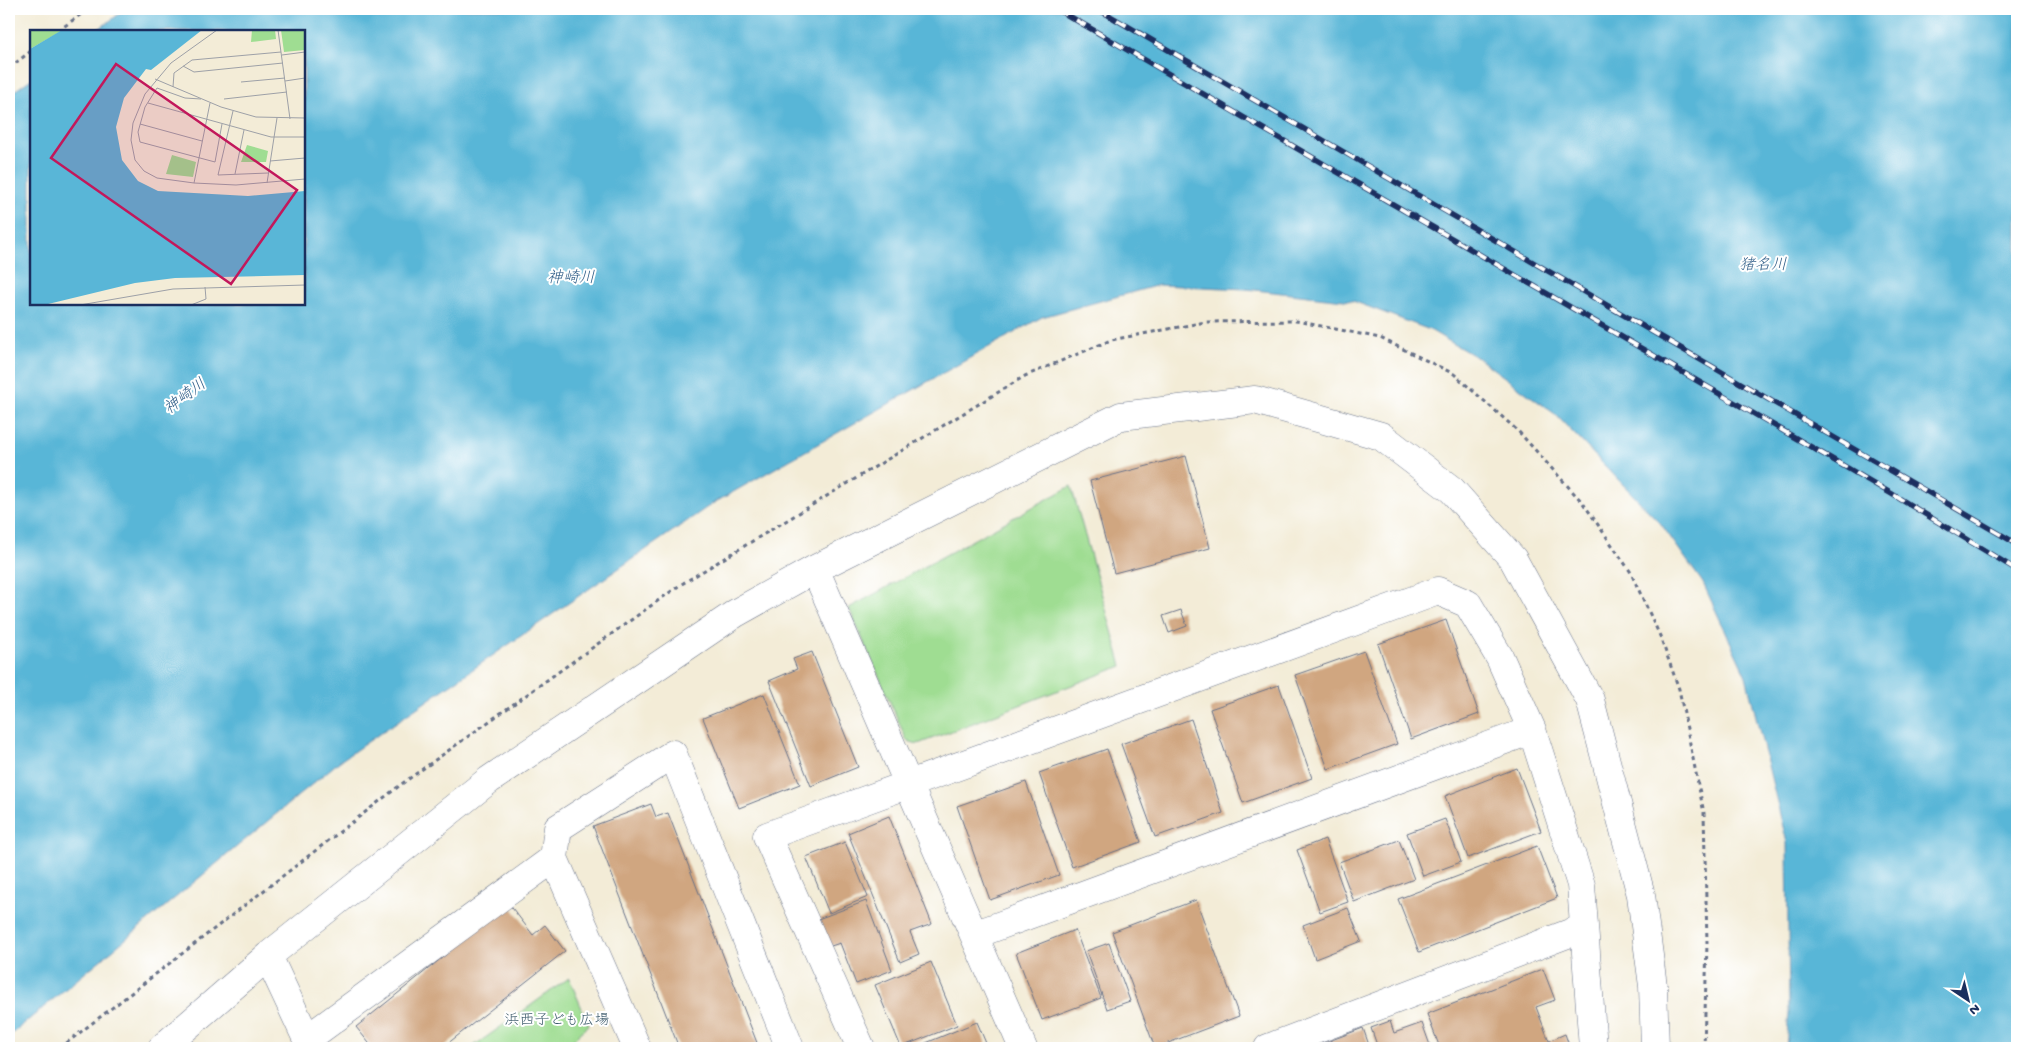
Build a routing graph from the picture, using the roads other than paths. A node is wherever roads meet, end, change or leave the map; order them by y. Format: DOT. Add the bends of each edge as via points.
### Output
graph roads {
  1 [pos="815,569"];
  2 [pos="1532,730"];
  3 [pos="908,784"];
  4 [pos="554,858"];
  5 [pos="1583,928"];
  6 [pos="974,935"];
  7 [pos="268,956"];
  8 [pos="309,1044"];
  9 [pos="162,1048"];
  10 [pos="638,1048"];
  11 [pos="790,1048"];
  12 [pos="861,1048"];
  13 [pos="1023,1048"];
  14 [pos="1268,1048"];
  15 [pos="1593,1048"];
  16 [pos="1655,1048"];
  1 -- 3 [label="street"];
  1 -- 7 [label="street" via="736,613 489,780"];
  1 -- 16 [label="street" via="1121,416 1255,400 1381,436 1452,490 1512,559 1590,700 1641,895 1653,986"];
  2 -- 3 [label="street" via="1500,658 1468,604 1438,591"];
  2 -- 5 [label="street" via="1581,885"];
  2 -- 6 [label="street"];
  3 -- 6 [label="street"];
  3 -- 12 [label="street" via="767,836"];
  4 -- 8 [label="street"];
  4 -- 10 [label="street"];
  4 -- 11 [label="street" via="558,828 673,754"];
  5 -- 14 [label="street"];
  5 -- 15 [label="street"];
  6 -- 13 [label="street"];
  7 -- 8 [label="street"];
  7 -- 9 [label="street"];
}
